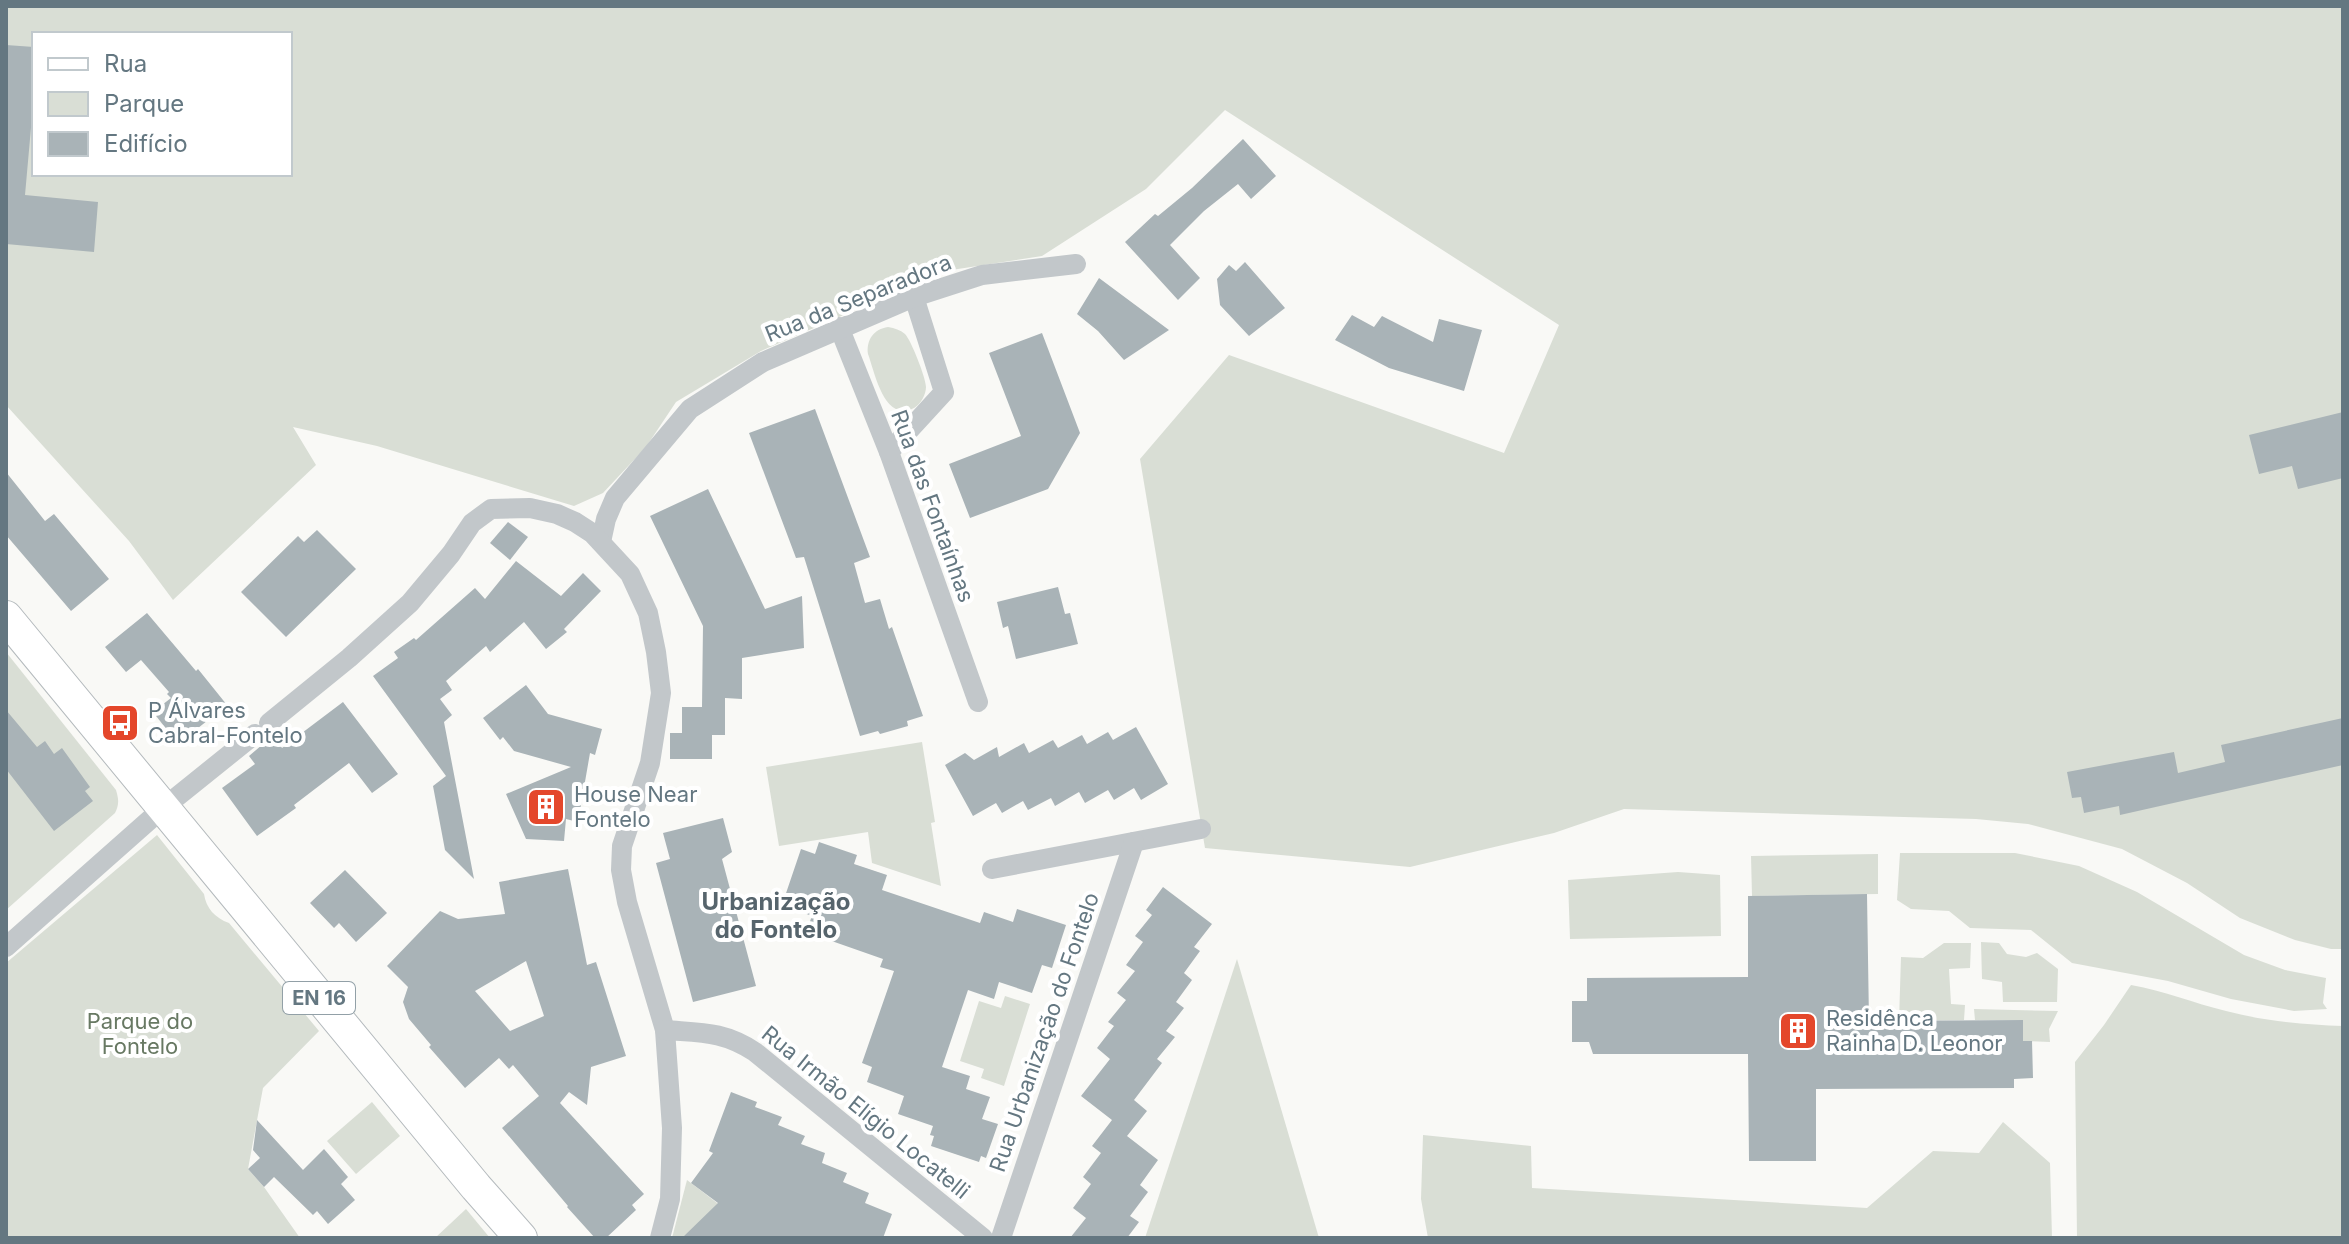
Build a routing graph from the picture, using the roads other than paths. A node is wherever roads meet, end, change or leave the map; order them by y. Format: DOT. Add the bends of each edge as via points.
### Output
graph roads {
  1 [pos="1076,264"];
  2 [pos="914,297"];
  3 [pos="839,327"];
  4 [pos="889,452"];
  5 [pos="601,542"];
  6 [pos="6,617"];
  7 [pos="978,702"];
  8 [pos="163,808"];
  9 [pos="1201,829"];
  10 [pos="1134,842"];
  11 [pos="992,869"];
  12 [pos="6,947"];
  13 [pos="665,1030"];
  14 [pos="521,1238"];
  15 [pos="660,1238"];
  16 [pos="983,1238"];
  17 [pos="1001,1238"];
  1 -- 2 [label="street, Rua da Separadora" via="982,275"];
  2 -- 3 [label="street, Rua da Separadora"];
  2 -- 4 [label="street" via="944,392"];
  3 -- 4 [label="street, Rua das Fontaínhas"];
  3 -- 5 [label="street, Rua da Separadora" via="763,362 690,409 615,498"];
  4 -- 7 [label="street, Rua das Fontaínhas"];
  5 -- 8 [label="street" via="557,514 491,509 472,523 410,603"];
  5 -- 13 [label="street" via="630,574 648,613 656,652 661,693 656,729 622,846 621,870"];
  6 -- 8 [label="main road, EN 16"];
  8 -- 12 [label="street"];
  8 -- 14 [label="main road, EN 16"];
  9 -- 10 [label="street"];
  10 -- 11 [label="street"];
  10 -- 17 [label="street, Rua Urbanização do Fontelo"];
  13 -- 15 [label="street" via="672,1128 670,1199"];
  13 -- 16 [label="street, Rua Irmão Elígio Locatelli" via="715,1034 755,1052"];
}
